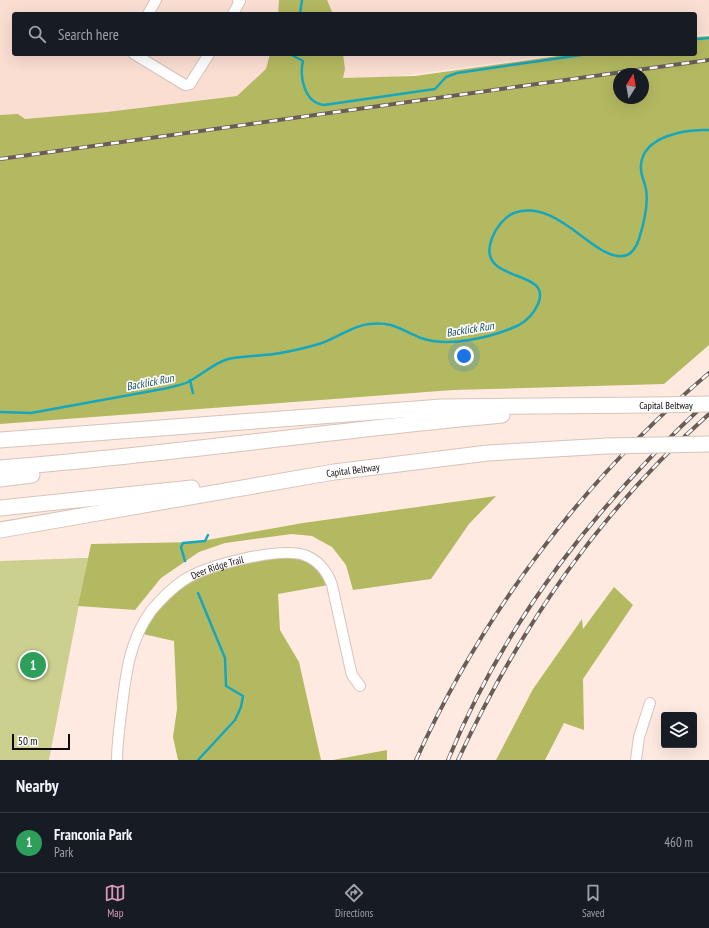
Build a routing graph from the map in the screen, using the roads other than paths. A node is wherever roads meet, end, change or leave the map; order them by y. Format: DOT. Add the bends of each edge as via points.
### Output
graph roads {
  1 [pos="156,0"];
  2 [pos="238,0"];
  3 [pos="149,12"];
  4 [pos="233,12"];
  5 [pos="137,56"];
  6 [pos="208,56"];
  7 [pos="709,404"];
  8 [pos="610,405"];
  9 [pos="334,432"];
  10 [pos="0,440"];
  11 [pos="709,444"];
  12 [pos="0,468"];
  13 [pos="334,472"];
  14 [pos="0,479"];
  15 [pos="0,508"];
  16 [pos="0,530"];
  17 [pos="360,686"];
  18 [pos="650,703"];
  19 [pos="117,760"];
  20 [pos="636,760"];
  1 -- 3 [label="street"];
  2 -- 4 [label="street" via="240,1"];
  5 -- 6 [label="street" via="185,86 190,84"];
  7 -- 8 [label="highway, Capital Beltway, bridge"];
  8 -- 9 [label="highway"];
  8 -- 10 [label="highway, Capital Beltway" via="442,407"];
  9 -- 12 [label="highway" via="208,448"];
  9 -- 14 [label="highway"];
  11 -- 13 [label="highway, Capital Beltway, bridge" via="608,446 488,453"];
  13 -- 15 [label="highway"];
  13 -- 16 [label="highway, Capital Beltway"];
  17 -- 19 [label="street, Deer Ridge Trail" via="352,675 332,585 320,565 305,556 284,553 216,565 184,580 151,611 139,630 127,664"];
  18 -- 20 [label="street" via="639,737"];
}
